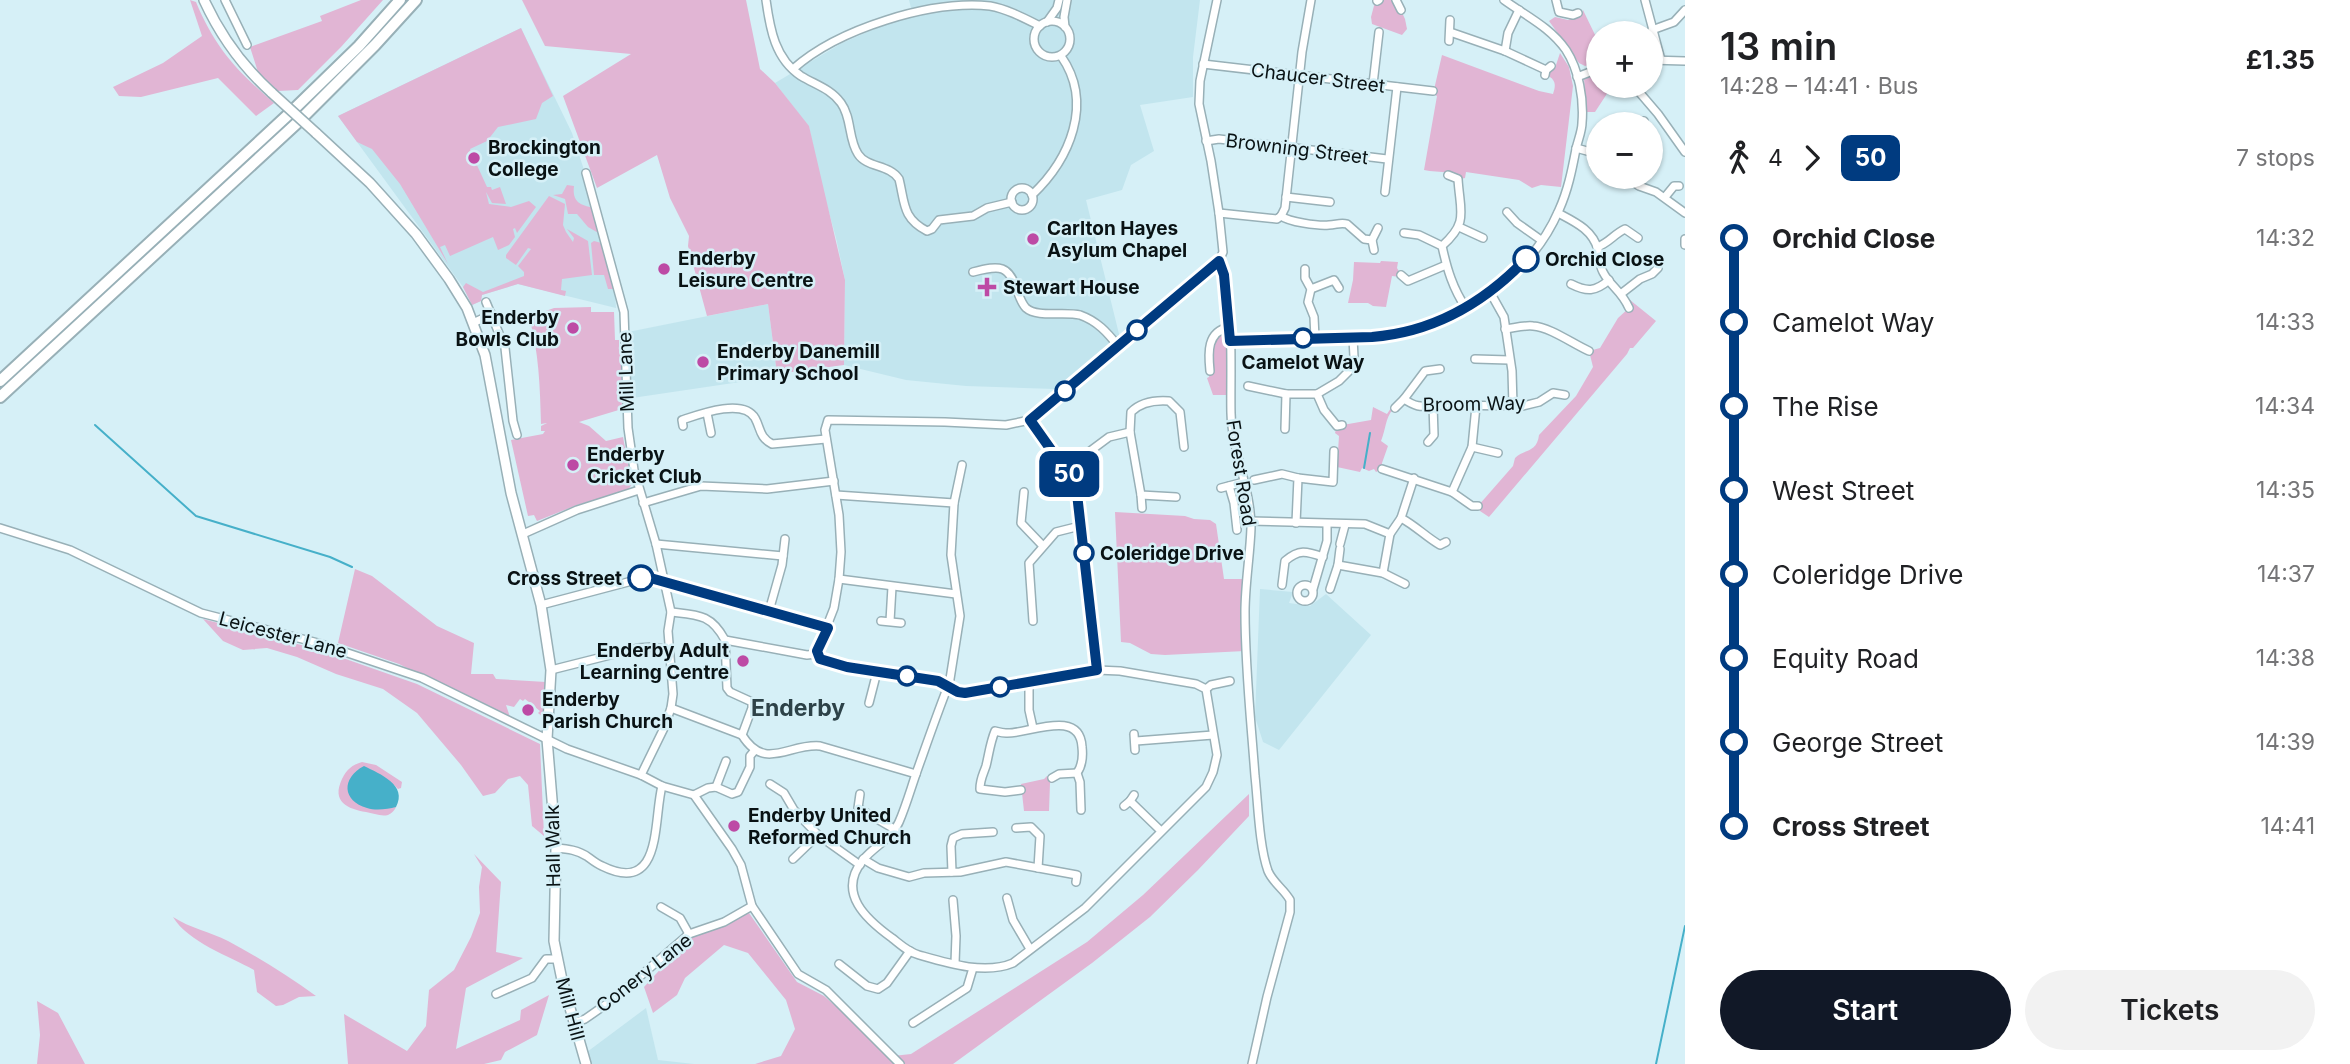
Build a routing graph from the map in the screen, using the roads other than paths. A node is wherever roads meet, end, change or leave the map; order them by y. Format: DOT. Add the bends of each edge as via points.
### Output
graph roads {
  1 [pos="204,0"];
  2 [pos="225,0"];
  3 [pos="400,0"];
  4 [pos="416,0"];
  5 [pos="766,0"];
  6 [pos="1059,0"];
  7 [pos="1067,0"];
  8 [pos="1217,0"];
  9 [pos="1301,0"];
  10 [pos="1396,0"];
  11 [pos="1504,0"];
  12 [pos="1556,0"];
  13 [pos="1645,0"];
  14 [pos="1311,1"];
  15 [pos="1401,10"];
  16 [pos="1519,10"];
  17 [pos="1685,10"];
  18 [pos="1576,14"];
  19 [pos="1024,19"];
  20 [pos="1450,20"];
  21 [pos="1650,21"];
  22 [pos="1043,24"];
  23 [pos="1663,26"];
  24 [pos="1065,27"];
  25 [pos="1379,32"];
  26 [pos="1450,32"];
  27 [pos="1034,38"];
  28 [pos="1448,41"];
  29 [pos="247,45"];
  30 [pos="1505,51"];
  31 [pos="1061,56"];
  32 [pos="1663,60"];
  33 [pos="1685,61"];
  34 [pos="1203,64"];
  35 [pos="793,69"];
  36 [pos="1547,70"];
  37 [pos="1586,74"];
  38 [pos="1300,75"];
  39 [pos="1577,77"];
  40 [pos="1373,84"];
  41 [pos="1397,87"];
  42 [pos="1433,92"];
  43 [pos="1644,98"];
  44 [pos="1206,141"];
  45 [pos="1291,147"];
  46 [pos="1576,148"];
  47 [pos="1586,151"];
  48 [pos="1685,152"];
  49 [pos="1387,159"];
  50 [pos="586,173"];
  51 [pos="1448,175"];
  52 [pos="1679,186"];
  53 [pos="1648,189"];
  54 [pos="1385,194"];
  55 [pos="1032,195"];
  56 [pos="1286,197"];
  57 [pos="1665,197"];
  58 [pos="1012,202"];
  59 [pos="1332,202"];
  60 [pos="1219,213"];
  61 [pos="1558,213"];
  62 [pos="1685,213"];
  63 [pos="1282,216"];
  64 [pos="1509,217"];
  65 [pos="1378,228"];
  66 [pos="1459,228"];
  67 [pos="1404,233"];
  68 [pos="1638,238"];
  69 [pos="1483,239"];
  70 [pos="1372,240"];
  71 [pos="1541,240"];
  72 [pos="1442,246"];
  73 [pos="1597,247"];
  74 [pos="1374,250"];
  75 [pos="1219,261"];
  76 [pos="1446,265"];
  77 [pos="1658,268"];
  78 [pos="1305,269"];
  79 [pos="973,272"];
  80 [pos="1401,275"];
  81 [pos="1609,280"];
  82 [pos="1571,284"];
  83 [pos="1339,288"];
  84 [pos="1311,289"];
  85 [pos="1490,292"];
  86 [pos="1622,293"];
  87 [pos="486,302"];
  88 [pos="1629,308"];
  89 [pos="1466,309"];
  90 [pos="492,314"];
  91 [pos="473,323"];
  92 [pos="1229,327"];
  93 [pos="1505,329"];
  94 [pos="1315,338"];
  95 [pos="1353,338"];
  96 [pos="1230,341"];
  97 [pos="1118,346"];
  98 [pos="1591,353"];
  99 [pos="1475,359"];
  100 [pos="1509,360"];
  101 [pos="1211,367"];
  102 [pos="1440,369"];
  103 [pos="0,381"];
  104 [pos="1553,384"];
  105 [pos="1248,386"];
  106 [pos="1553,393"];
  107 [pos="1286,394"];
  108 [pos="1317,394"];
  109 [pos="1565,395"];
  110 [pos="0,397"];
  111 [pos="1404,399"];
  112 [pos="1433,405"];
  113 [pos="1476,406"];
  114 [pos="1513,406"];
  115 [pos="1395,408"];
  116 [pos="707,413"];
  117 [pos="1030,420"];
  118 [pos="513,421"];
  119 [pos="498,425"];
  120 [pos="683,426"];
  121 [pos="1338,428"];
  122 [pos="1284,429"];
  123 [pos="1130,432"];
  124 [pos="711,433"];
  125 [pos="517,435"];
  126 [pos="826,439"];
  127 [pos="1180,442"];
  128 [pos="1428,442"];
  129 [pos="1472,447"];
  130 [pos="1334,452"];
  131 [pos="1498,453"];
  132 [pos="962,465"];
  133 [pos="1380,468"];
  134 [pos="1066,469"];
  135 [pos="1298,478"];
  136 [pos="1414,478"];
  137 [pos="1254,480"];
  138 [pos="834,481"];
  139 [pos="1244,482"];
  140 [pos="639,490"];
  141 [pos="1024,492"];
  142 [pos="1452,492"];
  143 [pos="836,495"];
  144 [pos="1141,495"];
  145 [pos="1176,498"];
  146 [pos="643,503"];
  147 [pos="954,503"];
  148 [pos="1142,508"];
  149 [pos="1474,508"];
  150 [pos="1401,518"];
  151 [pos="1250,522"];
  152 [pos="1296,523"];
  153 [pos="1327,524"];
  154 [pos="1345,525"];
  155 [pos="1080,526"];
  156 [pos="0,530"];
  157 [pos="1237,530"];
  158 [pos="523,534"];
  159 [pos="1390,534"];
  160 [pos="785,539"];
  161 [pos="1446,542"];
  162 [pos="656,544"];
  163 [pos="1043,546"];
  164 [pos="783,556"];
  165 [pos="1323,557"];
  166 [pos="1338,565"];
  167 [pos="1383,573"];
  168 [pos="839,579"];
  169 [pos="664,582"];
  170 [pos="1282,585"];
  171 [pos="1408,585"];
  172 [pos="892,587"];
  173 [pos="1313,589"];
  174 [pos="1330,589"];
  175 [pos="956,594"];
  176 [pos="541,605"];
  177 [pos="769,611"];
  178 [pos="671,612"];
  179 [pos="880,621"];
  180 [pos="890,621"];
  181 [pos="1033,621"];
  182 [pos="901,623"];
  183 [pos="828,628"];
  184 [pos="725,640"];
  185 [pos="669,650"];
  186 [pos="816,654"];
  187 [pos="551,670"];
  188 [pos="1097,670"];
  189 [pos="877,672"];
  190 [pos="1230,681"];
  191 [pos="1029,682"];
  192 [pos="948,686"];
  193 [pos="1206,689"];
  194 [pos="869,703"];
  195 [pos="671,708"];
  196 [pos="1033,728"];
  197 [pos="742,733"];
  198 [pos="1213,735"];
  199 [pos="547,739"];
  200 [pos="1135,742"];
  201 [pos="755,750"];
  202 [pos="726,761"];
  203 [pos="1077,773"];
  204 [pos="916,774"];
  205 [pos="641,775"];
  206 [pos="1051,779"];
  207 [pos="770,784"];
  208 [pos="662,786"];
  209 [pos="716,787"];
  210 [pos="1021,789"];
  211 [pos="860,794"];
  212 [pos="694,795"];
  213 [pos="1129,801"];
  214 [pos="1081,810"];
  215 [pos="1016,828"];
  216 [pos="896,830"];
  217 [pos="1161,831"];
  218 [pos="993,832"];
  219 [pos="818,835"];
  220 [pos="556,848"];
  221 [pos="793,859"];
  222 [pos="862,862"];
  223 [pos="1038,868"];
  224 [pos="952,872"];
  225 [pos="1077,878"];
  226 [pos="1007,898"];
  227 [pos="955,903"];
  228 [pos="752,906"];
  229 [pos="662,907"];
  230 [pos="689,934"];
  231 [pos="1030,949"];
  232 [pos="909,951"];
  233 [pos="557,956"];
  234 [pos="955,963"];
  235 [pos="839,964"];
  236 [pos="973,968"];
  237 [pos="496,995"];
  238 [pos="573,1023"];
  239 [pos="913,1023"];
  240 [pos="586,1064"];
  241 [pos="900,1064"];
  242 [pos="1252,1064"];
  1 -- 91 [label="main road, Hall Walk, bridge" via="236,56 370,183 416,234 453,285"];
  2 -- 29 [label="street"];
  3 -- 103 [label="highway" via="298,106"];
  4 -- 110 [label="highway" via="297,123"];
  5 -- 35 [label="street" via="774,42"];
  6 -- 22 [label="street"];
  7 -- 24 [label="street"];
  8 -- 34 [label="street, Forest Road"];
  9 -- 14 [label="street"];
  10 -- 15 [label="street"];
  11 -- 16 [label="street"];
  12 -- 18 [label="street" via="1556,14"];
  13 -- 21 [label="street"];
  14 -- 38 [label="street"];
  16 -- 30 [label="street"];
  16 -- 39 [label="street" via="1558,41"];
  17 -- 23 [label="street"];
  19 -- 22 [label="street"];
  19 -- 27 [label="street"];
  19 -- 35 [label="street" via="982,5 919,9 836,41"];
  20 -- 26 [label="street"];
  22 -- 24 [label="street" via="1056,22"];
  22 -- 27 [label="street"];
  24 -- 31 [label="street" via="1070,43"];
  25 -- 40 [label="street"];
  26 -- 28 [label="street"];
  26 -- 30 [label="street"];
  27 -- 31 [label="street" via="1043,55"];
  30 -- 36 [label="street"];
  31 -- 55 [label="street" via="1076,96 1074,131 1057,167"];
  32 -- 33 [label="street"];
  34 -- 38 [label="street, Chaucer Street"];
  34 -- 44 [label="street, Forest Road" via="1199,104"];
  35 -- 58 [label="street" via="837,97 857,153 895,174 908,216 919,226 932,229 939,220 973,216"];
  37 -- 39 [label="street"];
  38 -- 40 [label="street, Chaucer Street"];
  38 -- 45 [label="street"];
  39 -- 46 [label="street" via="1582,123"];
  40 -- 41 [label="street, Chaucer Street"];
  41 -- 42 [label="street, Chaucer Street"];
  41 -- 49 [label="street"];
  43 -- 48 [label="street"];
  44 -- 45 [label="street, Browning Street"];
  44 -- 60 [label="street, Forest Road"];
  45 -- 49 [label="street, Browning Street"];
  45 -- 56 [label="street"];
  46 -- 47 [label="street"];
  46 -- 61 [label="street"];
  49 -- 54 [label="street"];
  50 -- 140 [label="street, Mill Lane" via="624,312 628,428"];
  51 -- 66 [label="street" via="1461,179"];
  52 -- 57 [label="street"];
  53 -- 57 [label="street"];
  55 -- 58 [label="street" via="1019,189"];
  55 -- 58 [label="street" via="1033,202 1026,209 1016,208"];
  56 -- 59 [label="street"];
  56 -- 63 [label="street"];
  57 -- 62 [label="street"];
  60 -- 63 [label="street"];
  60 -- 75 [label="street, Forest Road" via="1223,252"];
  61 -- 71 [label="street"];
  61 -- 73 [label="street" via="1584,228"];
  63 -- 70 [label="street" via="1286,220 1342,223"];
  64 -- 71 [label="street"];
  65 -- 70 [label="street"];
  66 -- 69 [label="street"];
  66 -- 72 [label="street"];
  67 -- 72 [label="street" via="1421,232"];
  68 -- 73 [label="street" via="1625,225"];
  70 -- 74 [label="street"];
  71 -- 85 [label="street"];
  72 -- 76 [label="street"];
  73 -- 81 [label="street"];
  75 -- 92 [label="street, Forest Road"];
  75 -- 97 [label="street"];
  76 -- 80 [label="street" via="1407,284"];
  76 -- 89 [label="street"];
  77 -- 86 [label="street" via="1651,278 1640,279"];
  78 -- 84 [label="street"];
  79 -- 97 [label="street" via="1004,269 1013,276 1026,308 1037,313 1077,314 1103,328"];
  81 -- 82 [label="street" via="1592,291"];
  81 -- 86 [label="street"];
  83 -- 84 [label="street" via="1334,280"];
  84 -- 94 [label="street" via="1308,302"];
  85 -- 89 [label="street"];
  85 -- 93 [label="street" via="1504,317"];
  86 -- 88 [label="street"];
  87 -- 90 [label="street"];
  89 -- 95 [label="street" via="1415,330"];
  90 -- 91 [label="street"];
  90 -- 118 [label="street" via="505,348"];
  91 -- 119 [label="main road, Hall Walk" via="485,355"];
  92 -- 96 [label="street, Forest Road"];
  92 -- 101 [label="street" via="1214,334 1208,353"];
  93 -- 98 [label="street" via="1547,328"];
  93 -- 100 [label="street"];
  94 -- 95 [label="street"];
  94 -- 96 [label="street"];
  95 -- 108 [label="street" via="1349,370"];
  96 -- 139 [label="street, Forest Road" via="1231,422"];
  97 -- 117 [label="street"];
  99 -- 100 [label="street"];
  100 -- 114 [label="street"];
  102 -- 111 [label="street, Broom Way" via="1425,371"];
  104 -- 106 [label="street"];
  105 -- 107 [label="street"];
  106 -- 109 [label="street, Broom Way"];
  106 -- 114 [label="street, Broom Way" via="1539,402"];
  107 -- 108 [label="street"];
  107 -- 122 [label="street"];
  108 -- 121 [label="street"];
  111 -- 112 [label="street, Broom Way" via="1413,405"];
  111 -- 115 [label="street"];
  112 -- 113 [label="street, Broom Way"];
  112 -- 128 [label="street" via="1434,436"];
  113 -- 114 [label="street, Broom Way"];
  113 -- 129 [label="street"];
  116 -- 120 [label="street" via="682,420"];
  116 -- 124 [label="street"];
  116 -- 126 [label="street" via="744,409 752,414 761,436 772,444"];
  117 -- 126 [label="street" via="1006,425 831,418"];
  117 -- 134 [label="street"];
  118 -- 119 [label="street"];
  118 -- 125 [label="street"];
  119 -- 158 [label="main road, Hall Walk"];
  123 -- 127 [label="street" via="1129,419 1137,406 1169,401 1180,412"];
  123 -- 134 [label="street" via="1109,436"];
  123 -- 144 [label="street"];
  126 -- 138 [label="street"];
  129 -- 131 [label="street" via="1488,455"];
  129 -- 142 [label="street"];
  130 -- 135 [label="street" via="1333,482"];
  132 -- 147 [label="street"];
  133 -- 136 [label="street"];
  134 -- 155 [label="street" via="1076,485"];
  135 -- 137 [label="street" via="1282,474"];
  135 -- 152 [label="street"];
  136 -- 142 [label="street"];
  136 -- 150 [label="street"];
  138 -- 143 [label="street"];
  138 -- 146 [label="street" via="767,489 701,486"];
  139 -- 151 [label="street, Forest Road"];
  139 -- 157 [label="street" via="1225,487 1234,503"];
  140 -- 146 [label="street, Mill Lane"];
  140 -- 158 [label="street"];
  141 -- 163 [label="street" via="1021,523"];
  142 -- 149 [label="street"];
  143 -- 147 [label="street"];
  143 -- 168 [label="street"];
  144 -- 145 [label="street" via="1164,501"];
  144 -- 148 [label="street"];
  146 -- 162 [label="street, Mill Lane"];
  147 -- 175 [label="street" via="951,555"];
  150 -- 159 [label="street"];
  150 -- 161 [label="street" via="1440,545"];
  151 -- 152 [label="street"];
  151 -- 242 [label="street, Forest Road" via="1245,608 1248,712 1264,855 1269,874 1290,900"];
  152 -- 153 [label="street"];
  153 -- 154 [label="street"];
  153 -- 165 [label="street"];
  154 -- 159 [label="street" via="1365,524"];
  154 -- 166 [label="street"];
  155 -- 163 [label="street" via="1056,532"];
  155 -- 188 [label="street"];
  156 -- 199 [label="street, Leicester Lane" via="70,550 201,613 318,643 422,678"];
  158 -- 176 [label="main road, Hall Walk"];
  159 -- 167 [label="street"];
  160 -- 164 [label="street"];
  162 -- 164 [label="street"];
  162 -- 169 [label="street, Mill Lane"];
  163 -- 181 [label="street" via="1028,562"];
  164 -- 177 [label="street"];
  165 -- 170 [label="street" via="1306,551 1292,555 1285,561"];
  165 -- 173 [label="street"];
  166 -- 167 [label="street"];
  166 -- 174 [label="street"];
  167 -- 171 [label="street"];
  168 -- 172 [label="street"];
  168 -- 183 [label="street"];
  169 -- 176 [label="street" via="647,577"];
  169 -- 177 [label="street"];
  169 -- 178 [label="street, Mill Lane"];
  172 -- 175 [label="street"];
  172 -- 180 [label="street"];
  175 -- 192 [label="street" via="958,634"];
  176 -- 187 [label="main road, Hall Walk"];
  177 -- 183 [label="street"];
  178 -- 184 [label="street" via="707,618"];
  178 -- 185 [label="street"];
  179 -- 180 [label="street"];
  180 -- 182 [label="street"];
  183 -- 186 [label="street"];
  184 -- 186 [label="street"];
  184 -- 197 [label="street" via="728,691 752,705"];
  185 -- 187 [label="street" via="638,648"];
  185 -- 195 [label="street"];
  186 -- 189 [label="street" via="827,662"];
  187 -- 199 [label="main road, Hall Walk"];
  188 -- 191 [label="street"];
  188 -- 193 [label="street"];
  189 -- 192 [label="street"];
  189 -- 194 [label="street"];
  190 -- 193 [label="street"];
  191 -- 192 [label="street" via="972,694"];
  191 -- 196 [label="street"];
  192 -- 204 [label="street"];
  193 -- 198 [label="street"];
  195 -- 197 [label="street"];
  195 -- 205 [label="street"];
  196 -- 203 [label="street" via="1063,725 1074,730 1083,750"];
  196 -- 210 [label="street" via="1007,734 996,727 980,778 980,789"];
  197 -- 201 [label="street"];
  198 -- 200 [label="street"];
  198 -- 217 [label="street" via="1217,755 1206,787"];
  199 -- 205 [label="street, Leicester Lane"];
  199 -- 220 [label="main road, Hall Walk"];
  201 -- 204 [label="street" via="778,755 820,746"];
  201 -- 209 [label="street" via="750,756 753,768 736,794"];
  202 -- 209 [label="street"];
  203 -- 206 [label="street"];
  203 -- 214 [label="street"];
  204 -- 216 [label="street"];
  205 -- 208 [label="street, Leicester Lane"];
  207 -- 219 [label="street" via="784,793"];
  208 -- 212 [label="street, Leicester Lane"];
  208 -- 220 [label="street" via="654,848 644,866 634,872 618,872 575,850"];
  209 -- 212 [label="street"];
  211 -- 216 [label="street" via="856,810"];
  212 -- 228 [label="street" via="733,849"];
  213 -- 217 [label="street"];
  215 -- 223 [label="street" via="1031,827 1040,836"];
  216 -- 222 [label="street"];
  217 -- 231 [label="street" via="1085,908"];
  218 -- 224 [label="street" via="953,838"];
  219 -- 221 [label="street"];
  219 -- 222 [label="street"];
  220 -- 233 [label="main road, Hall Walk"];
  222 -- 224 [label="street" via="909,877"];
  222 -- 232 [label="street" via="853,886 855,900 864,915"];
  223 -- 224 [label="street" via="1006,862"];
  223 -- 225 [label="street"];
  226 -- 231 [label="street" via="1013,920"];
  227 -- 234 [label="street"];
  228 -- 230 [label="street, Conery Lane"];
  228 -- 241 [label="street" via="798,974 826,990"];
  229 -- 230 [label="street" via="680,918"];
  230 -- 238 [label="street, Conery Lane" via="615,998"];
  231 -- 236 [label="street" via="1003,968"];
  232 -- 234 [label="street"];
  232 -- 235 [label="street" via="878,989"];
  233 -- 237 [label="street" via="546,959 532,978"];
  233 -- 238 [label="main road, Mill Hill"];
  234 -- 236 [label="street"];
  236 -- 239 [label="street" via="967,988"];
  238 -- 240 [label="main road, Mill Hill"];
}
